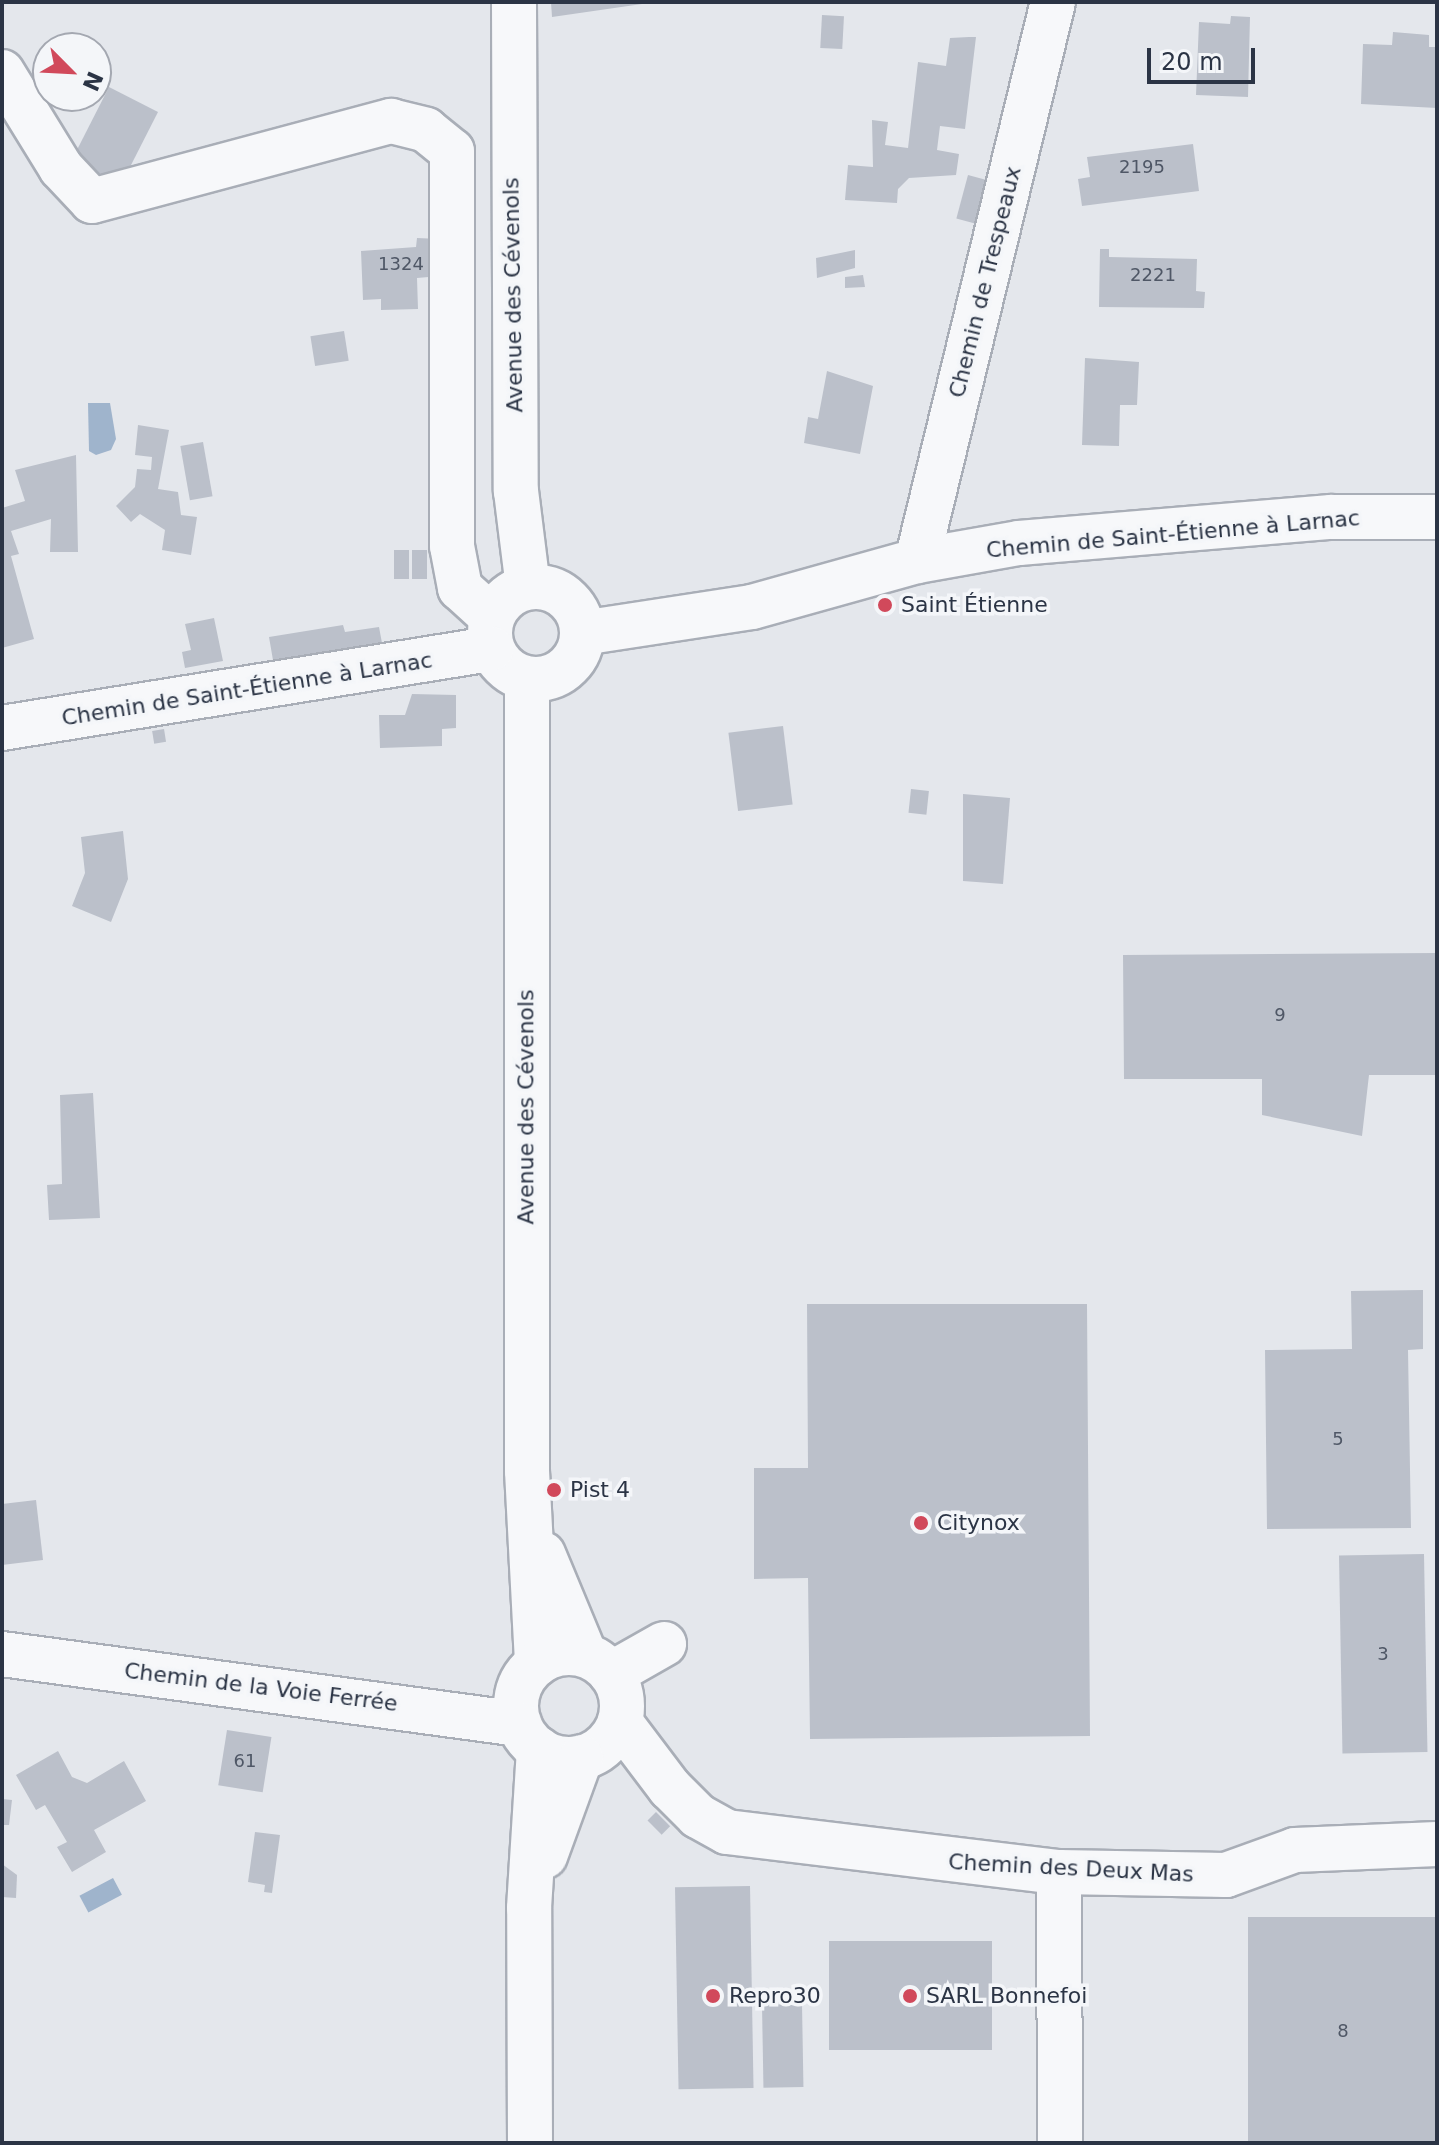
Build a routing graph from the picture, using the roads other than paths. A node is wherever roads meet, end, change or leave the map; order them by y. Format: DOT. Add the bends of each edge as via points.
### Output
graph roads {
  1 [pos="514,2"];
  2 [pos="1053,2"];
  3 [pos="2,72"];
  4 [pos="1437,517"];
  5 [pos="917,561"];
  6 [pos="528,587"];
  7 [pos="492,633"];
  8 [pos="582,633"];
  9 [pos="527,679"];
  10 [pos="2,728"];
  11 [pos="534,1535"];
  12 [pos="664,1644"];
  13 [pos="2,1654"];
  14 [pos="537,1664"];
  15 [pos="598,1664"];
  16 [pos="529,1737"];
  17 [pos="601,1742"];
  18 [pos="1437,1844"];
  19 [pos="1059,1872"];
  20 [pos="529,1908"];
  21 [pos="530,2143"];
  22 [pos="1060,2143"];
  1 -- 6 [label="street, Avenue des Cévenols" via="516,475"];
  2 -- 5 [label="street, Chemin de Trespeaux"];
  3 -- 7 [label="street" via="61,168 92,201 391,121 426,130 452,151 452,546 460,588"];
  4 -- 5 [label="street, Chemin de Saint-Étienne à Larnac" via="1331,517 1019,543"];
  5 -- 8 [label="street, Chemin de Saint-Étienne à Larnac" via="752,607"];
  6 -- 7 [label="street" via="512,592"];
  6 -- 8 [label="street" via="551,590 571,603"];
  7 -- 9 [label="street" via="500,663"];
  7 -- 10 [label="street, Chemin de Saint-Étienne à Larnac"];
  8 -- 9 [label="street" via="571,663 559,673"];
  9 -- 11 [label="street, Avenue des Cévenols" via="527,1456"];
  11 -- 14 [label="street, Avenue des Cévenols"];
  11 -- 15 [label="street, Avenue des Cévenols"];
  12 -- 15 [label="street"];
  13 -- 16 [label="street, Chemin de la Voie Ferrée"];
  14 -- 15 [label="street" via="568,1653"];
  14 -- 16 [label="street" via="519,1691"];
  15 -- 17 [label="street" via="619,1689"];
  16 -- 17 [label="street"];
  16 -- 20 [label="street"];
  17 -- 19 [label="street, Chemin des Deux Mas" via="727,1832"];
  17 -- 20 [label="street"];
  18 -- 19 [label="street, Chemin des Deux Mas" via="1295,1850 1226,1875"];
  19 -- 22 [label="street"];
  20 -- 21 [label="street"];
}
